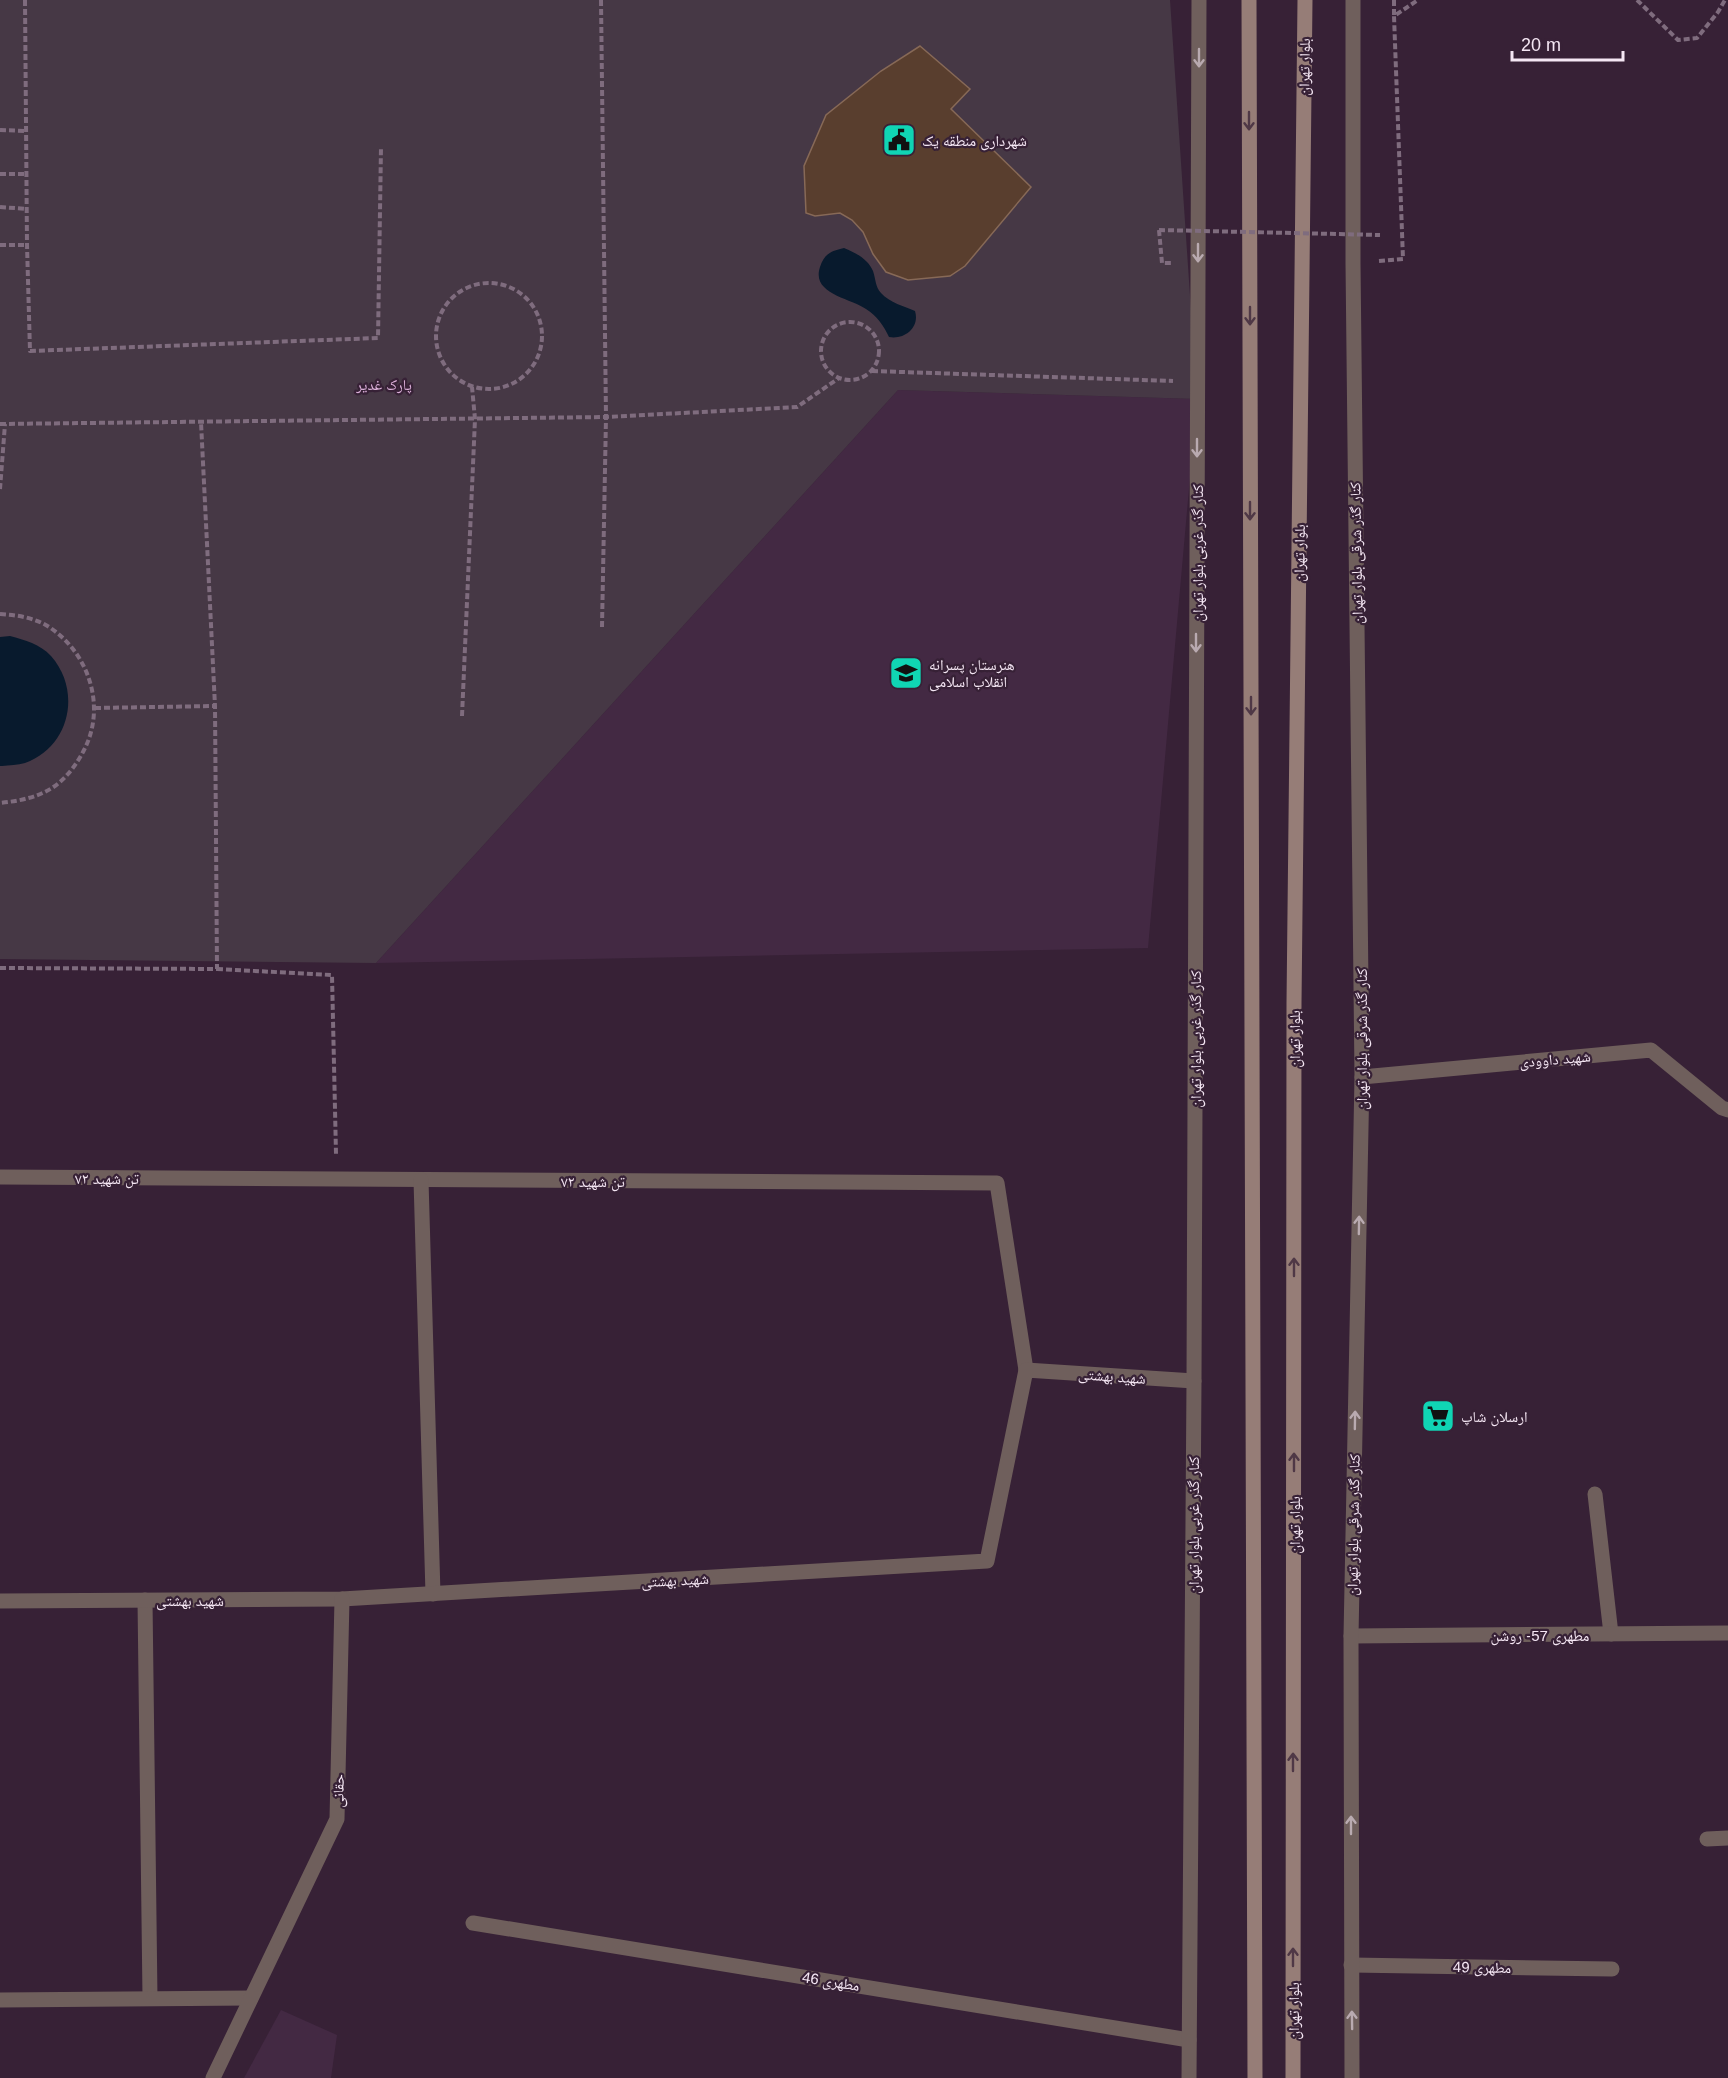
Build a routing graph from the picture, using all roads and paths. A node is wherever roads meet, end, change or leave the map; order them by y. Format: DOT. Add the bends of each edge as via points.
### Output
graph roads {
  1 [pos="25,0"];
  2 [pos="602,0"];
  3 [pos="1199,0"];
  4 [pos="1249,0"];
  5 [pos="1305,0"];
  6 [pos="1353,0"];
  7 [pos="1394,0"];
  8 [pos="1418,0"];
  9 [pos="1638,0"];
  10 [pos="1725,0"];
  11 [pos="1394,16"];
  12 [pos="0,130"];
  13 [pos="26,131"];
  14 [pos="381,147"];
  15 [pos="0,174"];
  16 [pos="27,174"];
  17 [pos="0,207"];
  18 [pos="27,209"];
  19 [pos="1380,235"];
  20 [pos="0,245"];
  21 [pos="27,245"];
  22 [pos="1380,261"];
  23 [pos="1162,263"];
  24 [pos="872,370"];
  25 [pos="838,378"];
  26 [pos="1197,382"];
  27 [pos="472,387"];
  28 [pos="606,417"];
  29 [pos="475,419"];
  30 [pos="201,422"];
  31 [pos="2,424"];
  32 [pos="0,489"];
  33 [pos="0,614"];
  34 [pos="602,627"];
  35 [pos="215,706"];
  36 [pos="95,708"];
  37 [pos="462,716"];
  38 [pos="0,803"];
  39 [pos="0,968"];
  40 [pos="217,969"];
  41 [pos="1362,1077"];
  42 [pos="1728,1110"];
  43 [pos="0,1177"];
  44 [pos="336,1179"];
  45 [pos="421,1180"];
  46 [pos="1026,1370"];
  47 [pos="1194,1381"];
  48 [pos="1595,1494"];
  49 [pos="433,1594"];
  50 [pos="342,1599"];
  51 [pos="145,1600"];
  52 [pos="0,1601"];
  53 [pos="1728,1633"];
  54 [pos="1611,1634"];
  55 [pos="1351,1636"];
  56 [pos="1728,1838"];
  57 [pos="1707,1839"];
  58 [pos="473,1923"];
  59 [pos="1351,1965"];
  60 [pos="1612,1969"];
  61 [pos="150,1998"];
  62 [pos="251,1998"];
  63 [pos="0,2000"];
  64 [pos="1189,2040"];
  65 [pos="213,2078"];
  66 [pos="1189,2078"];
  67 [pos="1255,2078"];
  68 [pos="1293,2078"];
  69 [pos="1352,2078"];
  1 -- 13 [label="path"];
  2 -- 28 [label="path"];
  3 -- 26 [label="street, کنار گذر غربی بلوار تهران, one-way"];
  4 -- 67 [label="main road, one-way"];
  68 -- 5 [label="main road, بلوار تهران, one-way" via="1294,1003"];
  6 -- 41 [label="street, کنار گذر شرقی بلوار تهران"];
  7 -- 11 [label="path"];
  8 -- 11 [label="path"];
  9 -- 10 [label="path" via="1678,40 1697,38"];
  11 -- 22 [label="path" via="1403,259"];
  12 -- 13 [label="path"];
  13 -- 16 [label="path"];
  14 -- 21 [label="path" via="378,338 30,351"];
  15 -- 16 [label="path"];
  16 -- 18 [label="path"];
  17 -- 18 [label="path"];
  18 -- 21 [label="path"];
  19 -- 23 [label="path, bridge" via="1159,230"];
  20 -- 21 [label="path"];
  24 -- 25 [label="path" via="850,381"];
  24 -- 25 [label="path" via="878,360 875,336 855,322 843,322 824,337 820,349 825,366"];
  24 -- 26 [label="path"];
  25 -- 28 [label="path" via="797,407"];
  26 -- 47 [label="street, کنار گذر غربی بلوار تهران, one-way"];
  27 -- 27 [label="path" via="452,375 438,355 435,331 442,308 459,291 481,282 505,284 525,297 539,316 542,340 535,363 519,380 496,389"];
  27 -- 29 [label="path"];
  28 -- 29 [label="path"];
  28 -- 34 [label="path"];
  29 -- 30 [label="path"];
  29 -- 37 [label="path"];
  30 -- 31 [label="path"];
  30 -- 35 [label="path"];
  31 -- 32 [label="path"];
  33 -- 36 [label="path" via="21,615 51,628 74,649 90,676"];
  35 -- 36 [label="path"];
  35 -- 40 [label="path"];
  36 -- 38 [label="path" via="90,738 76,766 53,788 24,801"];
  39 -- 40 [label="path"];
  40 -- 44 [label="path" via="332,975"];
  41 -- 42 [label="street, شهید داوودی" via="1651,1050"];
  55 -- 41 [label="street, کنار گذر شرقی بلوار تهران, one-way"];
  43 -- 44 [label="street, ۷۲ تن شهید"];
  44 -- 45 [label="street, ۷۲ تن شهید"];
  45 -- 46 [label="street, ۷۲ تن شهید" via="997,1183"];
  45 -- 49 [label="street"];
  46 -- 47 [label="street, شهید بهشتی"];
  46 -- 49 [label="street, شهید بهشتی" via="987,1561"];
  47 -- 64 [label="street, کنار گذر غربی بلوار تهران"];
  48 -- 54 [label="street"];
  49 -- 50 [label="street, شهید بهشتی"];
  50 -- 51 [label="street, شهید بهشتی"];
  50 -- 62 [label="street, حقانی" via="337,1819"];
  51 -- 52 [label="street, شهید بهشتی"];
  51 -- 61 [label="street"];
  53 -- 54 [label="street, مطهری 57- روشن"];
  54 -- 55 [label="street, مطهری 57- روشن"];
  59 -- 55 [label="street, کنار گذر شرقی بلوار تهران, one-way"];
  56 -- 57 [label="street"];
  58 -- 64 [label="street, مطهری 46"];
  59 -- 60 [label="street, مطهری 49"];
  69 -- 59 [label="street, کنار گذر شرقی بلوار تهران, one-way"];
  61 -- 62 [label="street"];
  61 -- 63 [label="street"];
  62 -- 65 [label="street, حقانی"];
  64 -- 66 [label="street, کنار گذر غربی بلوار تهران"];
}
